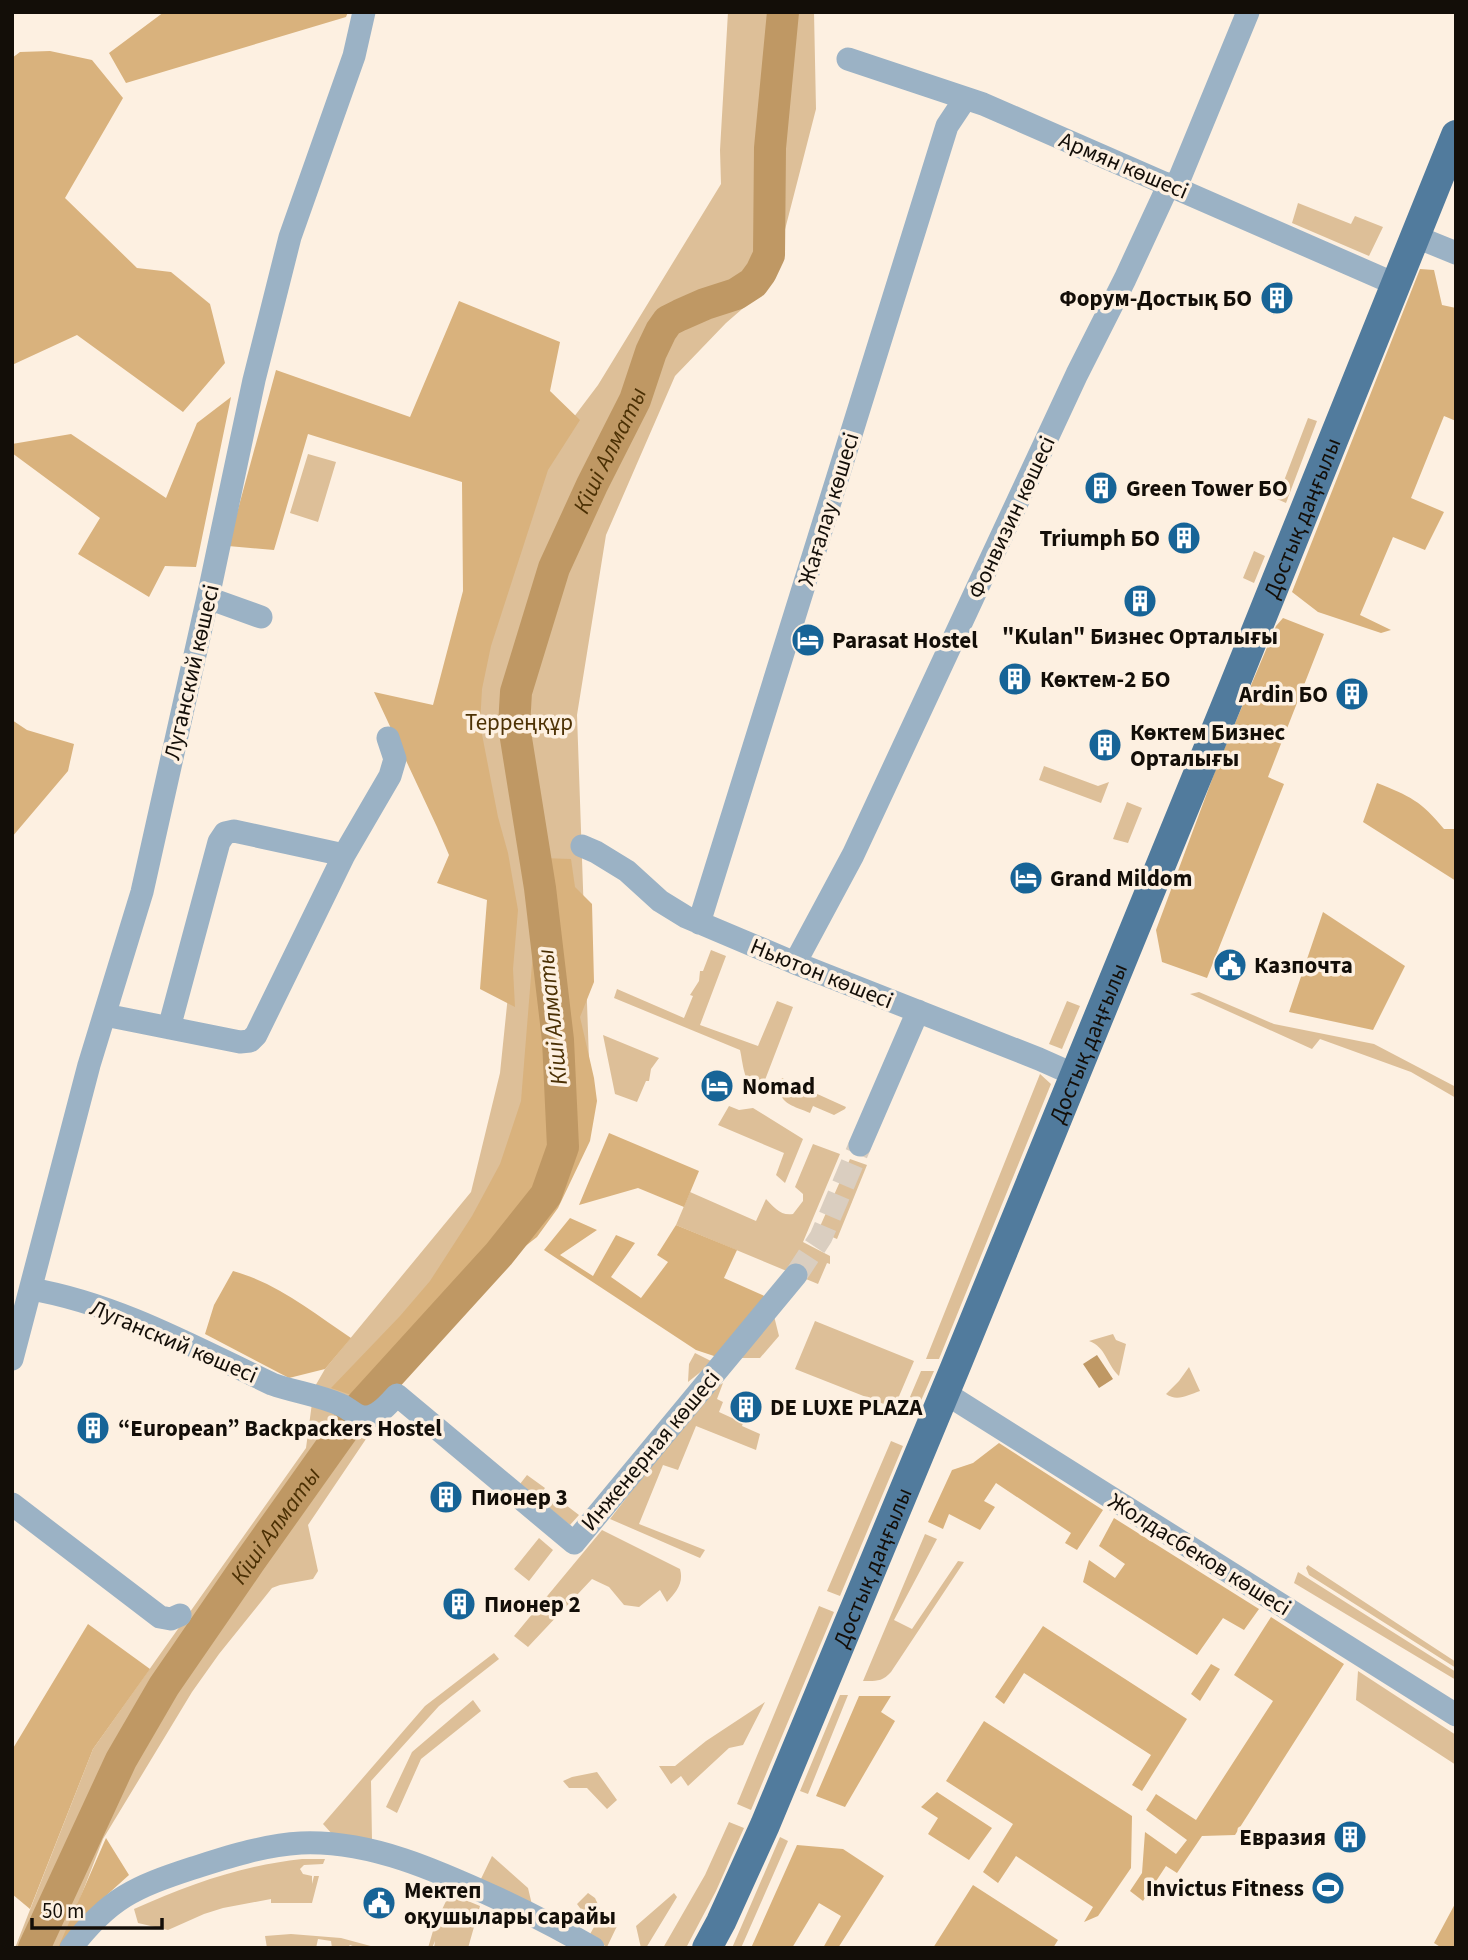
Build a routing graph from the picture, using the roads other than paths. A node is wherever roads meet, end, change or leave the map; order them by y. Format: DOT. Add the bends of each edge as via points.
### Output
graph roads {
  1 [pos="365,12"];
  2 [pos="375,12"];
  3 [pos="1248,12"];
  4 [pos="354,56"];
  5 [pos="848,59"];
  6 [pos="965,99"];
  7 [pos="1456,135"];
  8 [pos="1172,186"];
  9 [pos="1414,236"];
  10 [pos="1456,253"];
  11 [pos="1395,284"];
  12 [pos="208,598"];
  13 [pos="261,617"];
  14 [pos="388,738"];
  15 [pos="582,846"];
  16 [pos="344,855"];
  17 [pos="699,923"];
  18 [pos="795,963"];
  19 [pos="918,1012"];
  20 [pos="105,1015"];
  21 [pos="169,1028"];
  22 [pos="1075,1075"];
  23 [pos="860,1145"];
  24 [pos="796,1275"];
  25 [pos="31,1289"];
  26 [pos="12,1359"];
  27 [pos="945,1393"];
  28 [pos="352,1411"];
  29 [pos="12,1504"];
  30 [pos="180,1615"];
  31 [pos="1456,1715"];
  32 [pos="71,1948"];
  33 [pos="593,1948"];
  34 [pos="707,1948"];
  1 -- 4 [label="street, Луганский көшесі"];
  2 -- 4 [label="street, Луганский көшесі"];
  3 -- 8 [label="street, Фонвизин көшесі"];
  4 -- 12 [label="street, Луганский көшесі" via="290,237"];
  5 -- 6 [label="street, Армян көшесі"];
  6 -- 8 [label="street, Армян көшесі"];
  6 -- 17 [label="street, Жағалау көшесі" via="947,126"];
  7 -- 9 [label="main road, Достық даңғылы"];
  8 -- 11 [label="street, Армян көшесі"];
  8 -- 18 [label="street, Фонвизин көшесі" via="1077,374 853,855"];
  9 -- 10 [label="street"];
  9 -- 11 [label="main road, Достық даңғылы"];
  11 -- 22 [label="main road, Достық даңғылы"];
  12 -- 13 [label="street"];
  12 -- 20 [label="street, Луганский көшесі" via="142,892"];
  14 -- 16 [label="street" via="395,759 390,776"];
  15 -- 17 [label="street, Ньютон көшесі"];
  16 -- 21 [label="street" via="250,1041"];
  16 -- 21 [label="street" via="234,831 225,833"];
  17 -- 18 [label="street, Ньютон көшесі"];
  18 -- 19 [label="street, Ньютон көшесі"];
  19 -- 22 [label="street, Ньютон көшесі"];
  19 -- 23 [label="street"];
  20 -- 21 [label="street"];
  20 -- 25 [label="street, Луганский көшесі"];
  22 -- 27 [label="main road, Достық даңғылы"];
  24 -- 28 [label="street, Инженерная көшесі" via="574,1543 397,1395 378,1413 365,1418"];
  25 -- 26 [label="street, Луганский көшесі"];
  25 -- 28 [label="street, Луганский көшесі" via="113,1310 272,1384"];
  27 -- 31 [label="street, Жолдасбеков көшесі"];
  27 -- 34 [label="main road, Достық даңғылы" via="765,1825"];
  29 -- 30 [label="street" via="160,1617"];
  32 -- 33 [label="street" via="96,1917 135,1890 225,1858 301,1843 378,1852 421,1866 530,1914"];
}
